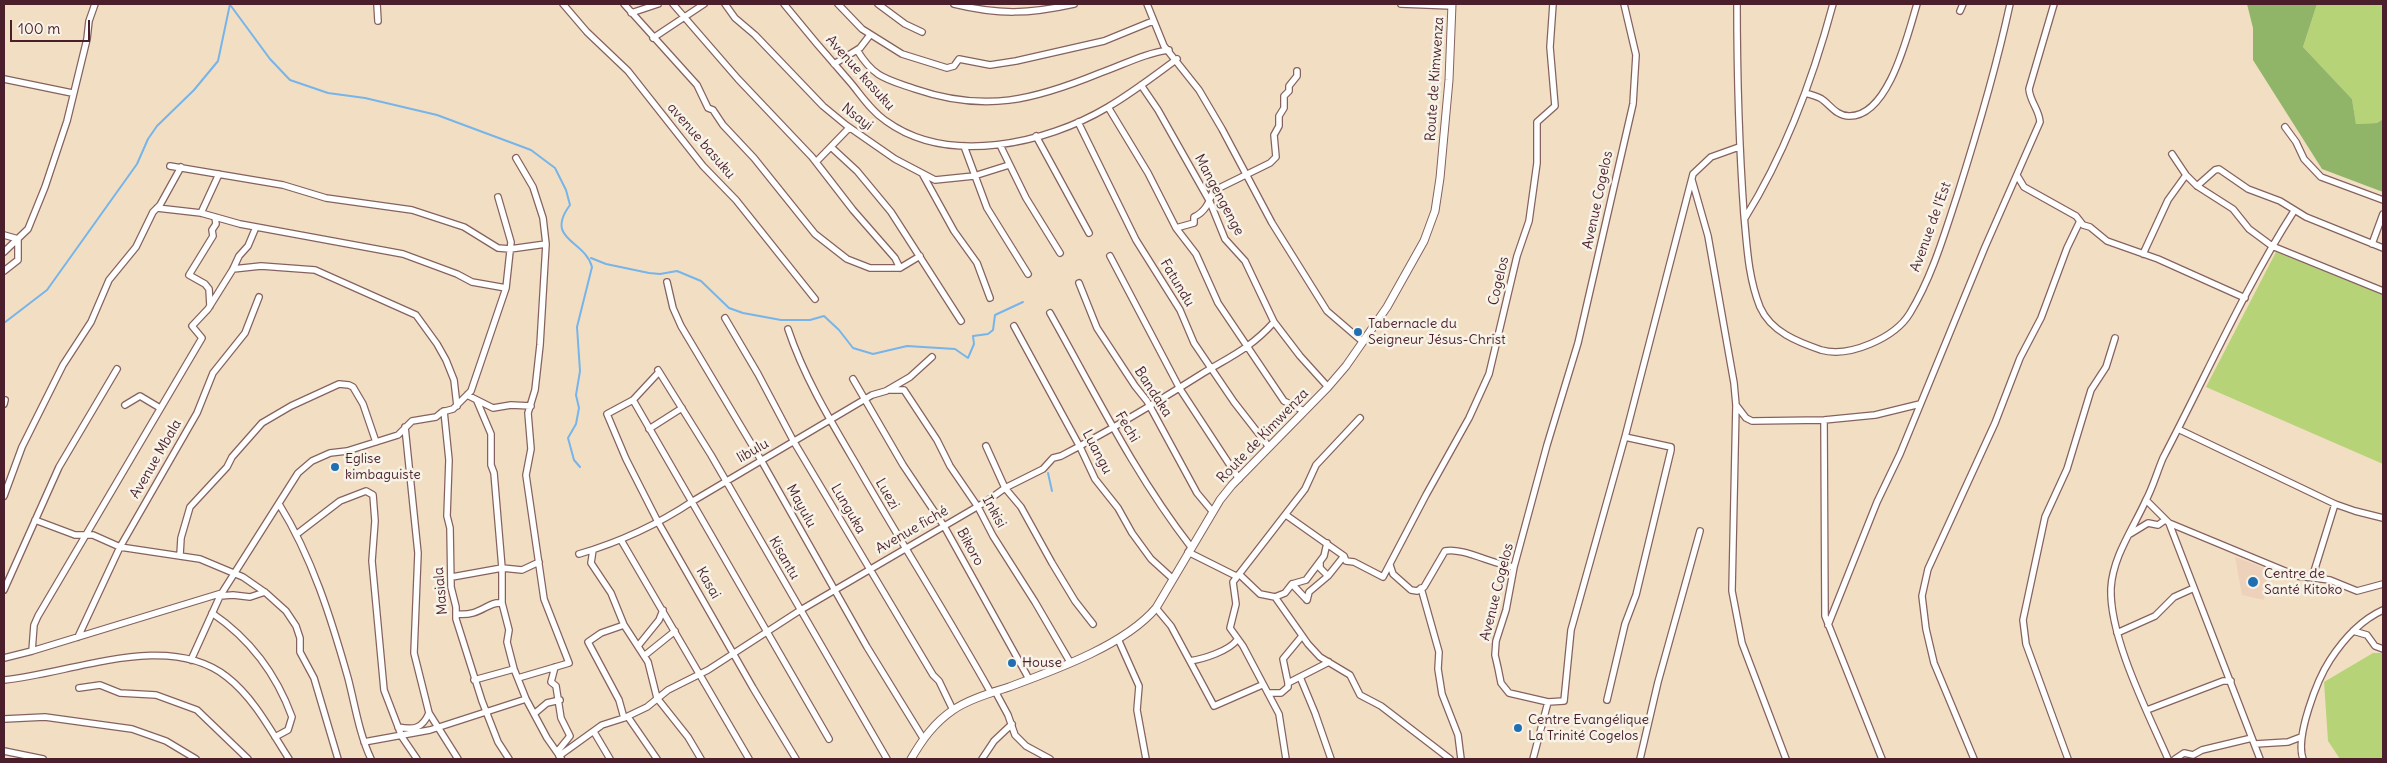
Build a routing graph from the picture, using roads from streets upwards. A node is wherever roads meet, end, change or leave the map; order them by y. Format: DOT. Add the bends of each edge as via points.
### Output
graph roads {
  1 [pos="95,4"];
  2 [pos="377,4"];
  3 [pos="563,4"];
  4 [pos="624,4"];
  5 [pos="658,4"];
  6 [pos="672,4"];
  7 [pos="704,4"];
  8 [pos="725,4"];
  9 [pos="784,4"];
  10 [pos="838,4"];
  11 [pos="878,4"];
  12 [pos="954,4"];
  13 [pos="1074,4"];
  14 [pos="1147,4"];
  15 [pos="1401,4"];
  16 [pos="1553,4"];
  17 [pos="1624,4"];
  18 [pos="1737,4"];
  19 [pos="1833,4"];
  20 [pos="1916,4"];
  21 [pos="1963,4"];
  22 [pos="2010,4"];
  23 [pos="2054,4"];
  24 [pos="1452,5"];
  25 [pos="1960,10"];
  26 [pos="630,12"];
  27 [pos="684,16"];
  28 [pos="378,21"];
  29 [pos="1153,21"];
  30 [pos="922,32"];
  31 [pos="870,35"];
  32 [pos="653,38"];
  33 [pos="857,50"];
  34 [pos="1169,50"];
  35 [pos="1177,60"];
  36 [pos="834,64"];
  37 [pos="1297,71"];
  38 [pos="4,79"];
  39 [pos="1141,85"];
  40 [pos="72,93"];
  41 [pos="1805,93"];
  42 [pos="1108,108"];
  43 [pos="1078,122"];
  44 [pos="2285,127"];
  45 [pos="850,128"];
  46 [pos="1036,136"];
  47 [pos="1000,145"];
  48 [pos="964,146"];
  49 [pos="831,147"];
  50 [pos="1738,148"];
  51 [pos="2172,154"];
  52 [pos="516,158"];
  53 [pos="816,162"];
  54 [pos="1009,165"];
  55 [pos="170,166"];
  56 [pos="180,167"];
  57 [pos="922,173"];
  58 [pos="219,174"];
  59 [pos="1244,174"];
  60 [pos="2186,175"];
  61 [pos="974,176"];
  62 [pos="2018,177"];
  63 [pos="1692,180"];
  64 [pos="2197,186"];
  65 [pos="498,197"];
  66 [pos="2383,200"];
  67 [pos="1210,202"];
  68 [pos="157,208"];
  69 [pos="2294,211"];
  70 [pos="201,213"];
  71 [pos="2383,214"];
  72 [pos="214,217"];
  73 [pos="1745,218"];
  74 [pos="2080,221"];
  75 [pos="256,227"];
  76 [pos="1176,228"];
  77 [pos="1089,233"];
  78 [pos="4,235"];
  79 [pos="18,239"];
  80 [pos="546,244"];
  81 [pos="2372,244"];
  82 [pos="2272,246"];
  83 [pos="2383,248"];
  84 [pos="510,250"];
  85 [pos="4,252"];
  86 [pos="1060,253"];
  87 [pos="2143,254"];
  88 [pos="920,256"];
  89 [pos="1110,256"];
  90 [pos="900,268"];
  91 [pos="233,269"];
  92 [pos="4,271"];
  93 [pos="1028,274"];
  94 [pos="667,282"];
  95 [pos="1079,283"];
  96 [pos="506,288"];
  97 [pos="2383,292"];
  98 [pos="258,297"];
  99 [pos="990,298"];
  100 [pos="2246,298"];
  101 [pos="815,299"];
  102 [pos="210,306"];
  103 [pos="1050,313"];
  104 [pos="725,318"];
  105 [pos="962,321"];
  106 [pos="1274,322"];
  107 [pos="1014,326"];
  108 [pos="788,329"];
  109 [pos="2115,338"];
  110 [pos="1363,342"];
  111 [pos="1249,347"];
  112 [pos="932,357"];
  113 [pos="1211,369"];
  114 [pos="117,370"];
  115 [pos="853,379"];
  116 [pos="1328,387"];
  117 [pos="1180,389"];
  118 [pos="886,391"];
  119 [pos="467,395"];
  120 [pos="866,398"];
  121 [pos="477,400"];
  122 [pos="634,400"];
  123 [pos="1920,404"];
  124 [pos="1736,405"];
  125 [pos="125,406"];
  126 [pos="456,406"];
  127 [pos="531,406"];
  128 [pos="160,408"];
  129 [pos="682,408"];
  130 [pos="1150,408"];
  131 [pos="444,411"];
  132 [pos="1304,411"];
  133 [pos="1360,418"];
  134 [pos="830,420"];
  135 [pos="1824,420"];
  136 [pos="405,427"];
  137 [pos="649,429"];
  138 [pos="1112,429"];
  139 [pos="2180,430"];
  140 [pos="1625,437"];
  141 [pos="376,442"];
  142 [pos="794,442"];
  143 [pos="986,446"];
  144 [pos="1080,446"];
  145 [pos="1269,447"];
  146 [pos="761,460"];
  147 [pos="1240,479"];
  148 [pos="726,482"];
  149 [pos="1005,488"];
  150 [pos="4,496"];
  151 [pos="2146,500"];
  152 [pos="693,501"];
  153 [pos="279,504"];
  154 [pos="2335,504"];
  155 [pos="978,507"];
  156 [pos="1212,511"];
  157 [pos="1286,514"];
  158 [pos="2383,518"];
  159 [pos="35,520"];
  160 [pos="2167,521"];
  161 [pos="658,522"];
  162 [pos="944,526"];
  163 [pos="1700,531"];
  164 [pos="297,534"];
  165 [pos="87,535"];
  166 [pos="2128,535"];
  167 [pos="621,540"];
  168 [pos="1327,544"];
  169 [pos="120,547"];
  170 [pos="904,549"];
  171 [pos="1190,549"];
  172 [pos="593,550"];
  173 [pos="578,554"];
  174 [pos="180,555"];
  175 [pos="1344,556"];
  176 [pos="539,562"];
  177 [pos="1320,562"];
  178 [pos="1390,565"];
  179 [pos="1514,567"];
  180 [pos="502,568"];
  181 [pos="869,569"];
  182 [pos="234,574"];
  183 [pos="1238,575"];
  184 [pos="1328,576"];
  185 [pos="452,577"];
  186 [pos="1173,578"];
  187 [pos="2312,578"];
  188 [pos="1292,584"];
  189 [pos="2383,584"];
  190 [pos="1421,588"];
  191 [pos="2194,588"];
  192 [pos="4,590"];
  193 [pos="834,591"];
  194 [pos="265,592"];
  195 [pos="221,595"];
  196 [pos="1275,597"];
  197 [pos="502,603"];
  198 [pos="1156,608"];
  199 [pos="663,610"];
  200 [pos="2383,610"];
  201 [pos="799,611"];
  202 [pos="212,613"];
  203 [pos="456,614"];
  204 [pos="1093,624"];
  205 [pos="624,625"];
  206 [pos="1828,626"];
  207 [pos="675,631"];
  208 [pos="2353,631"];
  209 [pos="766,633"];
  210 [pos="2117,633"];
  211 [pos="78,636"];
  212 [pos="1302,636"];
  213 [pos="1118,639"];
  214 [pos="1236,640"];
  215 [pos="638,646"];
  216 [pos="2383,649"];
  217 [pos="32,651"];
  218 [pos="734,652"];
  219 [pos="644,656"];
  220 [pos="4,658"];
  221 [pos="191,660"];
  222 [pos="1190,661"];
  223 [pos="1070,662"];
  224 [pos="1329,662"];
  225 [pos="555,667"];
  226 [pos="514,669"];
  227 [pos="701,674"];
  228 [pos="1300,677"];
  229 [pos="518,678"];
  230 [pos="1029,679"];
  231 [pos="4,680"];
  232 [pos="474,680"];
  233 [pos="2231,681"];
  234 [pos="1288,684"];
  235 [pos="1262,685"];
  236 [pos="79,688"];
  237 [pos="993,692"];
  238 [pos="1268,693"];
  239 [pos="657,698"];
  240 [pos="526,699"];
  241 [pos="560,700"];
  242 [pos="1607,700"];
  243 [pos="1548,702"];
  244 [pos="487,710"];
  245 [pos="953,710"];
  246 [pos="2147,710"];
  247 [pos="429,713"];
  248 [pos="534,714"];
  249 [pos="626,717"];
  250 [pos="4,719"];
  251 [pos="1012,724"];
  252 [pos="398,727"];
  253 [pos="439,728"];
  254 [pos="594,732"];
  255 [pos="402,737"];
  256 [pos="2301,737"];
  257 [pos="275,738"];
  258 [pos="923,738"];
  259 [pos="828,739"];
  260 [pos="2254,741"];
  261 [pos="364,742"];
  262 [pos="4,751"];
  263 [pos="560,756"];
  264 [pos="43,759"];
  265 [pos="196,759"];
  266 [pos="248,759"];
  267 [pos="289,759"];
  268 [pos="338,759"];
  269 [pos="371,759"];
  270 [pos="417,759"];
  271 [pos="458,759"];
  272 [pos="509,759"];
  273 [pos="610,759"];
  274 [pos="657,759"];
  275 [pos="701,759"];
  276 [pos="749,759"];
  277 [pos="796,759"];
  278 [pos="887,759"];
  279 [pos="911,759"];
  280 [pos="982,759"];
  281 [pos="1050,759"];
  282 [pos="1146,759"];
  283 [pos="1286,759"];
  284 [pos="1331,759"];
  285 [pos="1450,759"];
  286 [pos="1461,759"];
  287 [pos="1533,759"];
  288 [pos="1640,759"];
  289 [pos="1786,759"];
  290 [pos="1882,759"];
  291 [pos="1974,759"];
  292 [pos="2068,759"];
  293 [pos="2168,759"];
  294 [pos="2176,759"];
  295 [pos="2260,759"];
  296 [pos="2303,759"];
  1 -- 40 [label="street"];
  2 -- 28 [label="street"];
  3 -- 101 [label="street, avenue basuku" via="628,71 702,166 736,200"];
  4 -- 26 [label="street"];
  5 -- 26 [label="street"];
  6 -- 27 [label="street"];
  7 -- 27 [label="street"];
  8 -- 45 [label="street, Nsayi" via="823,106"];
  9 -- 36 [label="street, Avenue kasuku"];
  10 -- 31 [label="street"];
  11 -- 30 [label="street"];
  12 -- 13 [label="street" via="1014,13"];
  14 -- 29 [label="street"];
  15 -- 24 [label="street"];
  16 -- 178 [label="street, Cogelos" via="1550,47 1555,106 1537,122 1537,163 1529,221 1517,256 1489,374"];
  17 -- 179 [label="street, Avenue Cogelos" via="1636,55 1633,104 1578,342"];
  18 -- 50 [label="street, Avenue de l'Est"];
  19 -- 41 [label="street"];
  20 -- 41 [label="street" via="1887,89 1872,105 1848,116 1834,110 1822,99"];
  21 -- 25 [label="street"];
  22 -- 73 [label="street, Avenue de l'Est" via="1972,148 1939,251 1910,315 1894,329 1876,342 1841,353 1805,344 1780,332 1760,306 1747,254"];
  23 -- 62 [label="street" via="2029,89 2040,122"];
  24 -- 110 [label="street, Route de Kimwenza" via="1449,80 1435,212 1416,255"];
  26 -- 32 [label="street"];
  27 -- 32 [label="street"];
  27 -- 53 [label="street" via="733,74"];
  29 -- 31 [label="street" via="1104,41 1062,51 990,66 959,59 951,68 902,54"];
  29 -- 34 [label="street"];
  31 -- 33 [label="street"];
  32 -- 90 [label="street" via="697,85 708,108 754,158 815,234 856,264 876,269"];
  33 -- 34 [label="street" via="874,73 889,81 948,100 982,103 1014,100 1069,86 1128,62"];
  33 -- 36 [label="street"];
  34 -- 35 [label="street"];
  35 -- 39 [label="street, Avenue kasuku"];
  35 -- 59 [label="street" via="1200,90"];
  36 -- 48 [label="street, Avenue kasuku" via="874,110 898,129 923,141"];
  37 -- 59 [label="street" via="1278,116 1279,126 1274,135 1276,157"];
  38 -- 40 [label="street"];
  39 -- 42 [label="street, Avenue kasuku"];
  39 -- 67 [label="street, Mangengenge"];
  40 -- 79 [label="street" via="61,141 45,187 28,229"];
  41 -- 73 [label="street" via="1774,169"];
  42 -- 43 [label="street, Avenue kasuku"];
  42 -- 76 [label="street" via="1148,173"];
  43 -- 46 [label="street, Avenue kasuku"];
  43 -- 113 [label="street, Fatundu" via="1136,240 1180,310 1194,343"];
  44 -- 66 [label="street" via="2304,159 2321,176"];
  45 -- 49 [label="street"];
  45 -- 57 [label="street, Nsayi"];
  46 -- 47 [label="street, Avenue kasuku"];
  46 -- 77 [label="street"];
  47 -- 48 [label="street, Avenue kasuku"];
  47 -- 54 [label="street"];
  48 -- 61 [label="street"];
  49 -- 53 [label="street"];
  49 -- 88 [label="street" via="879,197"];
  50 -- 63 [label="street" via="1711,156 1698,168"];
  50 -- 73 [label="street, Avenue de l'Est"];
  51 -- 60 [label="street"];
  52 -- 80 [label="street" via="532,187 543,218"];
  53 -- 90 [label="street"];
  54 -- 61 [label="street, Nsayi"];
  54 -- 86 [label="street"];
  55 -- 56 [label="street"];
  56 -- 58 [label="street"];
  56 -- 68 [label="street"];
  57 -- 61 [label="street, Nsayi" via="935,180"];
  57 -- 99 [label="street" via="954,231 977,263"];
  58 -- 70 [label="street"];
  58 -- 84 [label="street" via="283,184 326,198 412,210 464,227 493,246"];
  59 -- 67 [label="street" via="1213,191"];
  59 -- 110 [label="street" via="1327,310"];
  60 -- 64 [label="street"];
  60 -- 87 [label="street" via="2168,200"];
  61 -- 93 [label="street" via="987,208"];
  62 -- 74 [label="street" via="2024,187"];
  62 -- 123 [label="street" via="1985,247"];
  63 -- 124 [label="street" via="1710,245"];
  63 -- 140 [label="street"];
  64 -- 69 [label="street" via="2219,169 2248,189 2280,201"];
  64 -- 82 [label="street" via="2233,209 2249,229"];
  65 -- 84 [label="street" via="510,235"];
  67 -- 76 [label="street" via="1201,214 1194,217 1194,223"];
  67 -- 106 [label="street, Mangengenge" via="1225,239 1245,261"];
  68 -- 70 [label="street"];
  68 -- 150 [label="street" via="136,247 109,280 91,322 64,365 22,447"];
  69 -- 81 [label="street"];
  69 -- 82 [label="street"];
  70 -- 72 [label="street"];
  71 -- 81 [label="street"];
  72 -- 75 [label="street"];
  72 -- 102 [label="street" via="213,236 189,275 209,289"];
  74 -- 87 [label="street" via="2107,240"];
  74 -- 291 [label="street" via="2066,248 2041,318 2020,358 1994,424 1928,569 1922,596 1934,663"];
  75 -- 91 [label="street"];
  75 -- 96 [label="street" via="403,254 472,282"];
  76 -- 111 [label="street" via="1196,254 1218,304"];
  78 -- 79 [label="street"];
  79 -- 85 [label="street"];
  79 -- 92 [label="street" via="18,260"];
  80 -- 84 [label="street"];
  80 -- 127 [label="street" via="540,345"];
  81 -- 83 [label="street"];
  82 -- 97 [label="street"];
  82 -- 100 [label="street"];
  84 -- 96 [label="street"];
  87 -- 100 [label="street"];
  88 -- 90 [label="street"];
  88 -- 105 [label="street"];
  89 -- 117 [label="street"];
  91 -- 102 [label="street"];
  91 -- 126 [label="street" via="260,266 315,270 416,315 446,360 454,380"];
  94 -- 146 [label="street, Mayulu" via="681,326"];
  95 -- 130 [label="street, Bandaka" via="1097,328"];
  96 -- 119 [label="street"];
  98 -- 169 [label="street, Avenue Mbala" via="245,333 214,373 197,413"];
  100 -- 139 [label="street"];
  102 -- 128 [label="street" via="192,326 202,338"];
  103 -- 138 [label="street, Fechi"];
  104 -- 142 [label="street, Lunguka"];
  106 -- 111 [label="street, Avenue fiché"];
  106 -- 116 [label="street, Mangengenge"];
  107 -- 144 [label="street, Luangu"];
  108 -- 134 [label="street, Luezi" via="796,354"];
  109 -- 292 [label="street" via="2106,367 2091,390 2067,469 2045,517 2023,620 2026,644"];
  110 -- 116 [label="street, Route de Kimwenza"];
  111 -- 113 [label="street, Avenue fiché"];
  111 -- 132 [label="street" via="1284,401"];
  112 -- 118 [label="street, libulu" via="910,377"];
  113 -- 117 [label="street, Avenue fiché"];
  113 -- 145 [label="street, Fatundu"];
  114 -- 159 [label="street" via="60,467"];
  115 -- 120 [label="street, Bikoro"];
  116 -- 132 [label="street, Route de Kimwenza"];
  117 -- 130 [label="street, Avenue fiché"];
  117 -- 147 [label="street"];
  118 -- 120 [label="street, libulu"];
  118 -- 155 [label="street, Inkisi" via="904,390"];
  119 -- 121 [label="street"];
  119 -- 126 [label="street"];
  120 -- 134 [label="street, libulu"];
  120 -- 162 [label="street, Bikoro" via="903,465"];
  121 -- 127 [label="street" via="493,408"];
  121 -- 180 [label="street" via="491,434 491,465"];
  122 -- 129 [label="street, Kisantu" via="659,371"];
  122 -- 137 [label="street"];
  122 -- 161 [label="street, Kasai" via="607,414"];
  123 -- 135 [label="street" via="1875,415"];
  123 -- 206 [label="street"];
  124 -- 135 [label="street" via="1746,418 1752,420"];
  124 -- 289 [label="street" via="1732,591 1742,643"];
  125 -- 128 [label="street" via="140,396"];
  126 -- 131 [label="street"];
  127 -- 176 [label="street" via="528,413 531,450 526,475"];
  128 -- 165 [label="street"];
  129 -- 137 [label="street"];
  129 -- 148 [label="street, Kisantu"];
  130 -- 138 [label="street, Avenue fiché"];
  130 -- 156 [label="street, Bandaka"];
  131 -- 136 [label="street" via="436,417 412,421"];
  131 -- 185 [label="street, Masiala" via="449,460 447,516"];
  132 -- 145 [label="street, Route de Kimwenza"];
  133 -- 157 [label="street" via="1316,466 1305,490"];
  134 -- 142 [label="street, libulu"];
  134 -- 170 [label="street, Luezi"];
  135 -- 206 [label="street" via="1823,517 1825,616"];
  136 -- 141 [label="street" via="398,435"];
  136 -- 247 [label="street" via="418,553 414,653"];
  137 -- 152 [label="street"];
  138 -- 144 [label="street, Avenue fiché"];
  138 -- 171 [label="street, Fechi" via="1159,506 1176,524"];
  139 -- 151 [label="street"];
  139 -- 154 [label="street"];
  140 -- 242 [label="street" via="1671,447 1671,450"];
  140 -- 243 [label="street" via="1571,630 1566,697 1560,703"];
  141 -- 153 [label="street" via="332,452 312,461 291,481"];
  141 -- 174 [label="street" via="363,404 349,385 338,384 291,406 262,423 194,502 187,513"];
  142 -- 146 [label="street, libulu"];
  142 -- 181 [label="street, Lunguka"];
  143 -- 149 [label="street"];
  144 -- 149 [label="street, Avenue fiché" via="1053,458 1043,469"];
  144 -- 186 [label="street, Luangu" via="1095,479 1118,508 1132,533 1151,559"];
  145 -- 147 [label="street, Route de Kimwenza"];
  146 -- 148 [label="street, libulu"];
  146 -- 193 [label="street, Mayulu"];
  147 -- 156 [label="street, Route de Kimwenza"];
  148 -- 152 [label="street, libulu"];
  148 -- 201 [label="street, Kisantu"];
  149 -- 155 [label="street, Avenue fiché"];
  149 -- 204 [label="street" via="1021,507 1075,601"];
  151 -- 160 [label="street"];
  151 -- 166 [label="street"];
  152 -- 161 [label="street, libulu"];
  152 -- 209 [label="street"];
  153 -- 164 [label="street"];
  153 -- 182 [label="street"];
  154 -- 158 [label="street"];
  154 -- 187 [label="street"];
  155 -- 162 [label="street, Avenue fiché"];
  155 -- 223 [label="street, Inkisi" via="992,536"];
  156 -- 171 [label="street, Route de Kimwenza"];
  157 -- 168 [label="street"];
  157 -- 183 [label="street"];
  159 -- 165 [label="street" via="75,535"];
  159 -- 192 [label="street"];
  160 -- 166 [label="street" via="2158,525 2148,523"];
  160 -- 187 [label="street" via="2280,570"];
  160 -- 191 [label="street"];
  161 -- 167 [label="street, libulu"];
  161 -- 218 [label="street, Kasai"];
  162 -- 170 [label="street, Avenue fiché"];
  162 -- 230 [label="street, Bikoro"];
  163 -- 288 [label="street"];
  164 -- 252 [label="street" via="345,498 372,493 375,504 372,561 384,690"];
  164 -- 261 [label="street" via="331,619"];
  165 -- 169 [label="street" via="93,534"];
  165 -- 217 [label="street" via="38,616"];
  166 -- 210 [label="street" via="2118,556 2111,587"];
  167 -- 172 [label="street, libulu"];
  167 -- 199 [label="street"];
  168 -- 175 [label="street"];
  168 -- 177 [label="street"];
  169 -- 174 [label="street"];
  169 -- 211 [label="street, Avenue Mbala"];
  170 -- 181 [label="street, Avenue fiché"];
  170 -- 237 [label="street, Luezi"];
  171 -- 183 [label="street"];
  171 -- 186 [label="street, Route de Kimwenza"];
  172 -- 173 [label="street, libulu"];
  172 -- 205 [label="street" via="591,563 611,593"];
  174 -- 182 [label="street" via="200,559"];
  175 -- 178 [label="street, Cogelos" via="1346,561 1383,577"];
  175 -- 184 [label="street"];
  176 -- 180 [label="street" via="522,570"];
  176 -- 225 [label="street" via="546,604 569,663"];
  177 -- 184 [label="street" via="1320,568"];
  177 -- 188 [label="street" via="1306,580"];
  178 -- 190 [label="street" via="1393,574 1411,590"];
  179 -- 190 [label="street" via="1458,550 1445,551"];
  179 -- 243 [label="street, Avenue Cogelos" via="1496,641 1495,655 1501,683 1509,693"];
  180 -- 185 [label="street"];
  180 -- 197 [label="street"];
  181 -- 193 [label="street, Avenue fiché"];
  181 -- 245 [label="street, Lunguka" via="933,675 940,681"];
  182 -- 194 [label="street"];
  182 -- 195 [label="street"];
  183 -- 196 [label="street" via="1260,594"];
  183 -- 214 [label="street" via="1232,586 1236,604 1230,626"];
  184 -- 188 [label="street" via="1309,592 1307,600"];
  185 -- 203 [label="street, Masiala"];
  186 -- 198 [label="street, Route de Kimwenza"];
  187 -- 189 [label="street" via="2330,580 2357,591"];
  188 -- 196 [label="street" via="1285,593"];
  190 -- 286 [label="street" via="1439,652 1442,694 1458,735"];
  191 -- 210 [label="street" via="2174,597 2155,616"];
  191 -- 233 [label="street"];
  193 -- 201 [label="street, Avenue fiché"];
  193 -- 258 [label="street, Mayulu"];
  194 -- 195 [label="street" via="250,598"];
  194 -- 268 [label="street" via="286,611 296,626 300,652 314,678"];
  195 -- 202 [label="street"];
  195 -- 211 [label="street"];
  196 -- 212 [label="street"];
  197 -- 203 [label="street" via="495,603 471,615"];
  197 -- 226 [label="street"];
  198 -- 213 [label="street, Route de Kimwenza"];
  198 -- 222 [label="street" via="1171,626"];
  199 -- 207 [label="street"];
  199 -- 215 [label="street" via="660,620"];
  200 -- 208 [label="street"];
  201 -- 209 [label="street, Avenue fiché"];
  201 -- 278 [label="street, Kisantu"];
  202 -- 221 [label="street"];
  202 -- 257 [label="street" via="240,634 275,679 292,717 288,730"];
  203 -- 232 [label="street, Masiala"];
  205 -- 215 [label="street"];
  205 -- 249 [label="street" via="601,633 588,642"];
  206 -- 290 [label="street"];
  207 -- 219 [label="street"];
  207 -- 227 [label="street"];
  208 -- 216 [label="street" via="2367,635 2375,646"];
  208 -- 256 [label="street" via="2329,661 2309,707"];
  209 -- 218 [label="street, Avenue fiché"];
  209 -- 259 [label="street"];
  210 -- 246 [label="street"];
  211 -- 217 [label="street"];
  212 -- 224 [label="street" via="1320,657"];
  212 -- 234 [label="street" via="1283,660"];
  213 -- 223 [label="street, Route de Kimwenza"];
  213 -- 282 [label="street" via="1139,686 1137,710"];
  214 -- 222 [label="street" via="1233,645"];
  214 -- 235 [label="street" via="1243,646"];
  215 -- 219 [label="street"];
  217 -- 220 [label="street"];
  218 -- 227 [label="street, Avenue fiché"];
  218 -- 277 [label="street, Kasai"];
  219 -- 239 [label="street"];
  221 -- 231 [label="street" via="120,659"];
  221 -- 257 [label="street" via="212,667 227,677 252,703"];
  222 -- 235 [label="street" via="1214,706"];
  223 -- 230 [label="street, Route de Kimwenza"];
  224 -- 228 [label="street"];
  224 -- 285 [label="street" via="1350,676 1360,695 1381,706"];
  225 -- 229 [label="street"];
  225 -- 241 [label="street" via="551,682 556,686"];
  226 -- 229 [label="street"];
  226 -- 232 [label="street"];
  227 -- 239 [label="street, Avenue fiché"];
  227 -- 276 [label="street"];
  228 -- 234 [label="street"];
  228 -- 284 [label="street"];
  229 -- 240 [label="street"];
  230 -- 237 [label="street, Route de Kimwenza"];
  232 -- 244 [label="street, Masiala"];
  233 -- 246 [label="street" via="2223,681"];
  233 -- 260 [label="street"];
  234 -- 238 [label="street" via="1281,693"];
  235 -- 238 [label="street"];
  236 -- 266 [label="street" via="100,685 120,693 156,695 197,710"];
  237 -- 245 [label="street, Route de Kimwenza"];
  237 -- 251 [label="street, Luezi"];
  238 -- 283 [label="street" via="1280,718"];
  239 -- 249 [label="street, Avenue fiché" via="652,704"];
  239 -- 275 [label="street"];
  240 -- 244 [label="street"];
  240 -- 248 [label="street"];
  241 -- 248 [label="street" via="547,703"];
  241 -- 263 [label="street" via="562,718 570,736"];
  243 -- 287 [label="street"];
  244 -- 253 [label="street"];
  244 -- 272 [label="street, Masiala" via="498,742"];
  245 -- 258 [label="street, Route de Kimwenza"];
  246 -- 293 [label="street"];
  247 -- 252 [label="street" via="417,728"];
  247 -- 253 [label="street"];
  248 -- 263 [label="street"];
  249 -- 254 [label="street, Avenue fiché" via="602,725"];
  249 -- 274 [label="street"];
  250 -- 265 [label="street" via="45,718 132,729 166,741"];
  251 -- 280 [label="street" via="994,741"];
  251 -- 281 [label="street, Luezi" via="1015,735 1026,746"];
  252 -- 255 [label="street"];
  253 -- 255 [label="street"];
  253 -- 271 [label="street"];
  254 -- 263 [label="street, Avenue fiché"];
  254 -- 273 [label="street"];
  255 -- 261 [label="street"];
  255 -- 270 [label="street"];
  256 -- 260 [label="street" via="2288,742"];
  256 -- 296 [label="street"];
  257 -- 267 [label="street"];
  258 -- 279 [label="street, Route de Kimwenza"];
  260 -- 294 [label="street" via="2202,750 2193,755 2184,753"];
  260 -- 295 [label="street"];
  261 -- 269 [label="street"];
  262 -- 264 [label="street"];
}
